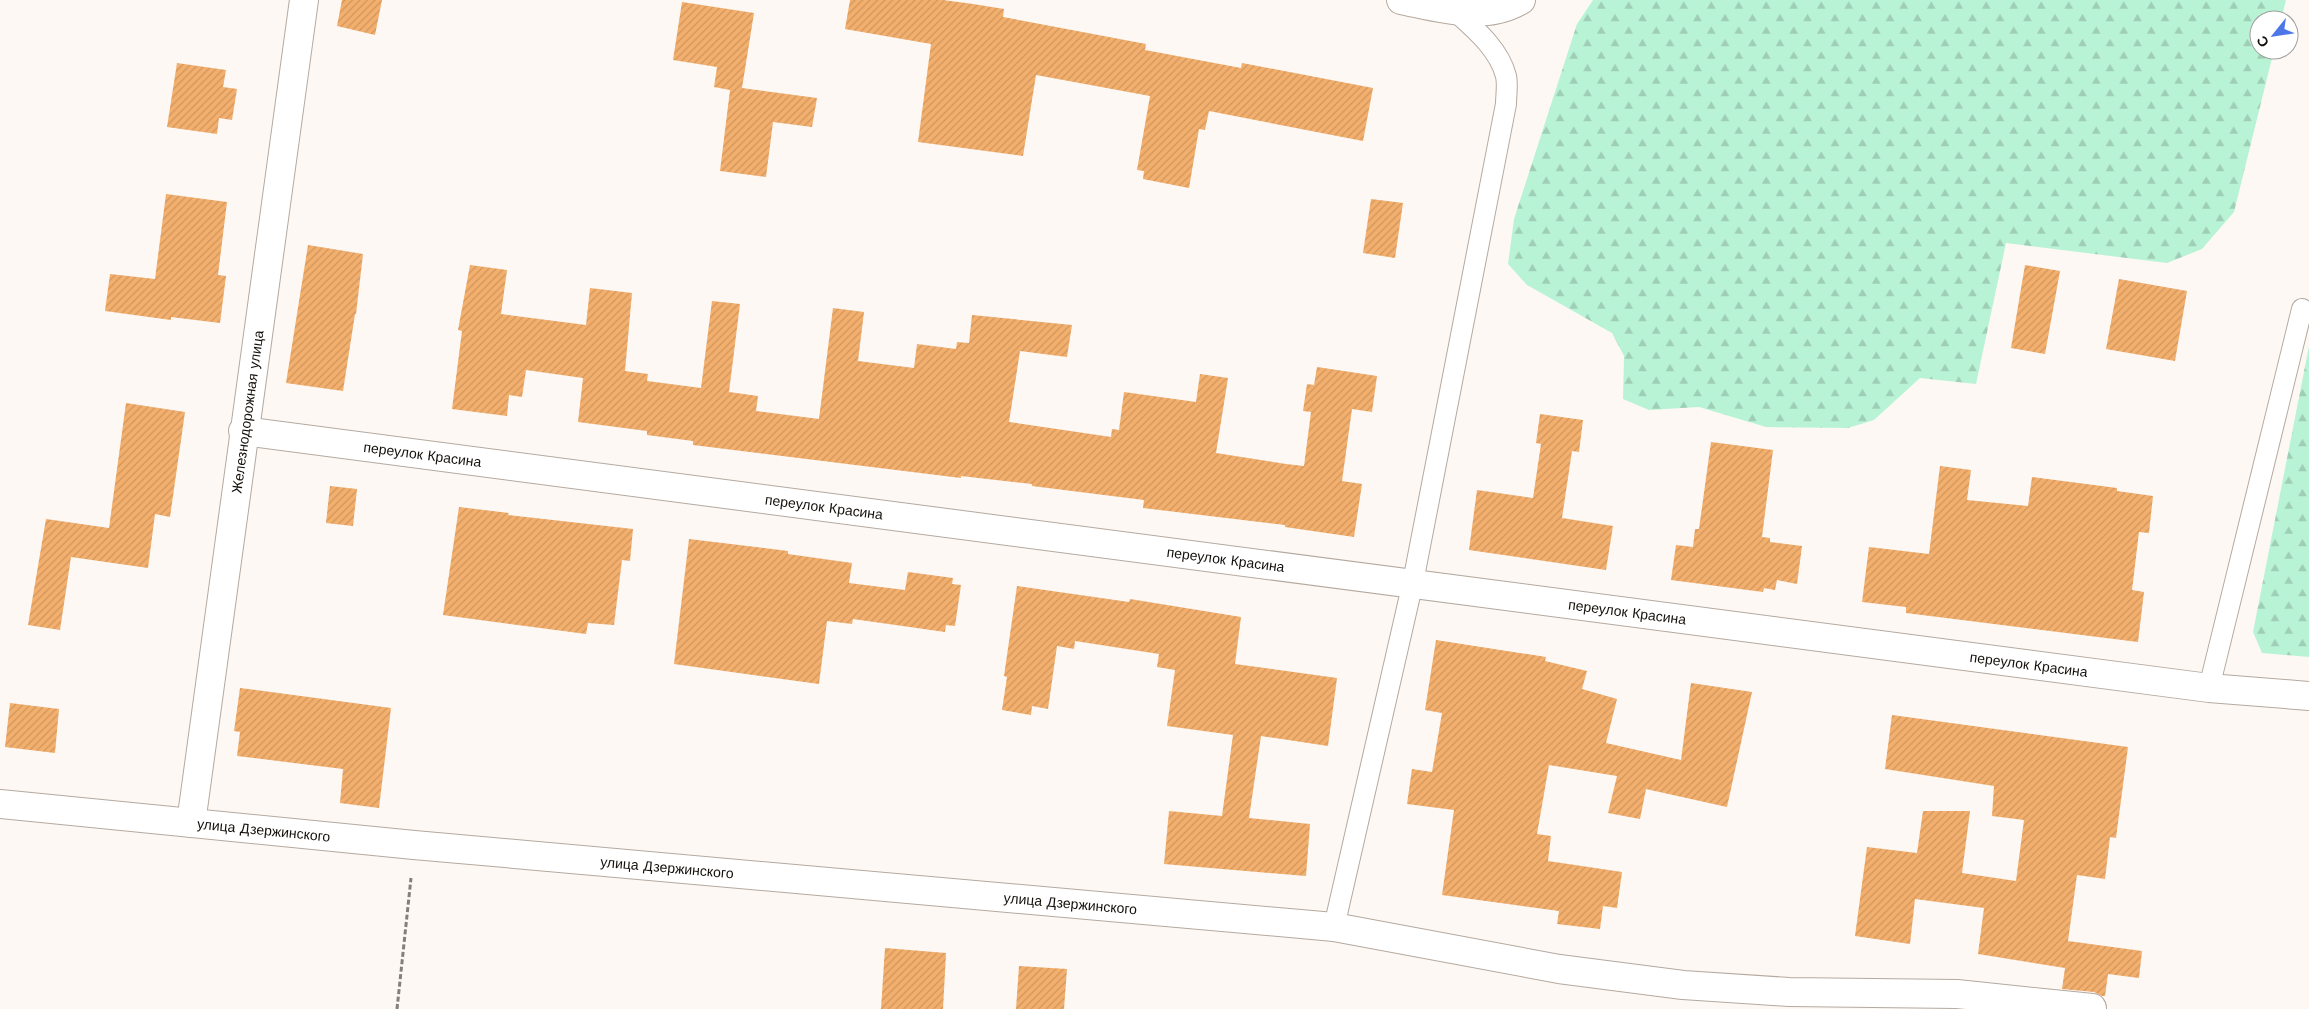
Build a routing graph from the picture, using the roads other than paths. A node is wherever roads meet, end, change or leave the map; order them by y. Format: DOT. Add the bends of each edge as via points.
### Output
graph roads {
  1 [pos="304,0"];
  2 [pos="1401,0"];
  3 [pos="1521,0"];
  4 [pos="1455,11"];
  5 [pos="2302,308"];
  6 [pos="244,431"];
  7 [pos="1413,582"];
  8 [pos="2209,688"];
  9 [pos="2309,696"];
  10 [pos="0,804"];
  11 [pos="191,823"];
  12 [pos="1334,927"];
  13 [pos="2095,1008"];
  1 -- 6 [label="street, Железнодорожная улица"];
  2 -- 4 [label="street"];
  3 -- 4 [label="street" via="1488,12"];
  4 -- 7 [label="lane" via="1500,59 1506,78 1506,104"];
  5 -- 8 [label="lane"];
  6 -- 7 [label="street, переулок Красина"];
  6 -- 11 [label="street, Железнодорожная улица"];
  7 -- 8 [label="street, переулок Красина"];
  7 -- 12 [label="lane"];
  8 -- 9 [label="street, переулок Красина"];
  10 -- 11 [label="street, улица Дзержинского"];
  11 -- 12 [label="street, улица Дзержинского" via="414,846"];
  12 -- 13 [label="street, улица Дзержинского" via="1559,968 1683,985 1790,992 1957,994"];
}
